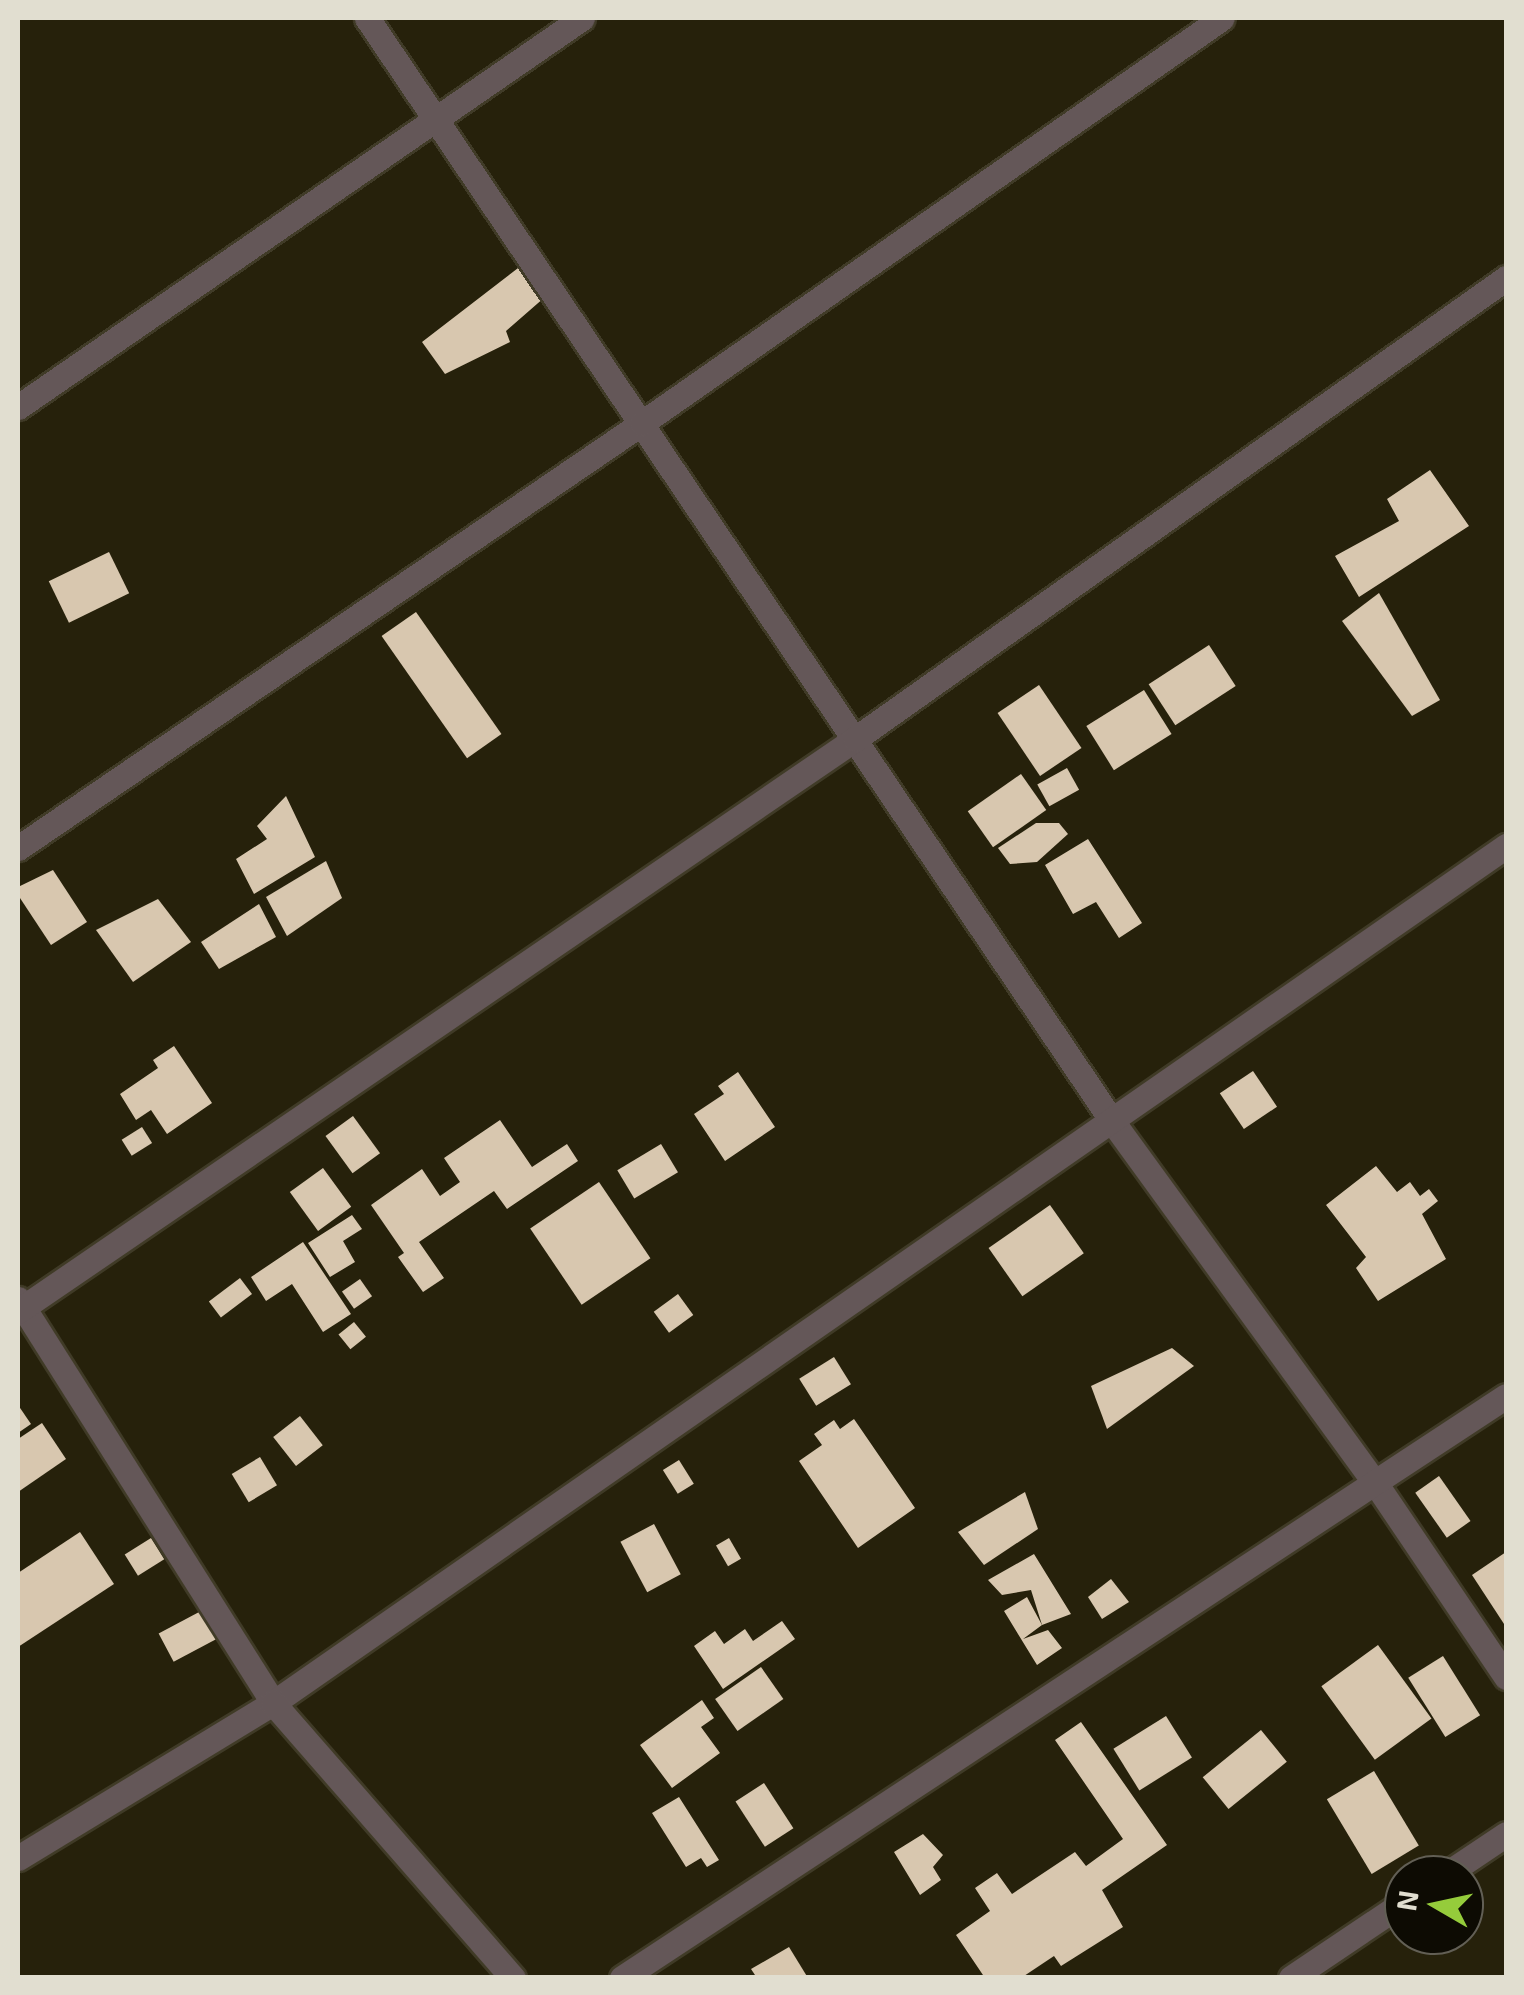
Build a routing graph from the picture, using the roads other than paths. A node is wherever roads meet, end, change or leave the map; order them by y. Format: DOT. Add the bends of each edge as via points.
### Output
graph roads {
  1 [pos="367,18"];
  2 [pos="582,18"];
  3 [pos="1222,18"];
  4 [pos="436,118"];
  5 [pos="1506,278"];
  6 [pos="18,407"];
  7 [pos="642,423"];
  8 [pos="854,739"];
  9 [pos="1506,846"];
  10 [pos="18,848"];
  11 [pos="1112,1121"];
  12 [pos="19,1306"];
  13 [pos="1506,1396"];
  14 [pos="1376,1484"];
  15 [pos="1506,1678"];
  16 [pos="273,1704"];
  17 [pos="1506,1834"];
  18 [pos="1475,1855"];
  19 [pos="18,1858"];
  20 [pos="1384,1915"];
  21 [pos="514,1978"];
  22 [pos="622,1978"];
  23 [pos="1291,1978"];
  1 -- 4 [label="street"];
  2 -- 4 [label="street"];
  3 -- 7 [label="street"];
  4 -- 6 [label="street"];
  4 -- 7 [label="street"];
  5 -- 8 [label="street"];
  7 -- 8 [label="street"];
  7 -- 10 [label="street"];
  8 -- 11 [label="street"];
  8 -- 12 [label="street"];
  9 -- 11 [label="street"];
  11 -- 14 [label="street"];
  11 -- 16 [label="street"];
  12 -- 16 [label="street"];
  13 -- 14 [label="street"];
  14 -- 15 [label="street"];
  14 -- 22 [label="street"];
  16 -- 19 [label="street"];
  16 -- 21 [label="street"];
  17 -- 18 [label="street"];
  20 -- 23 [label="street"];
}
